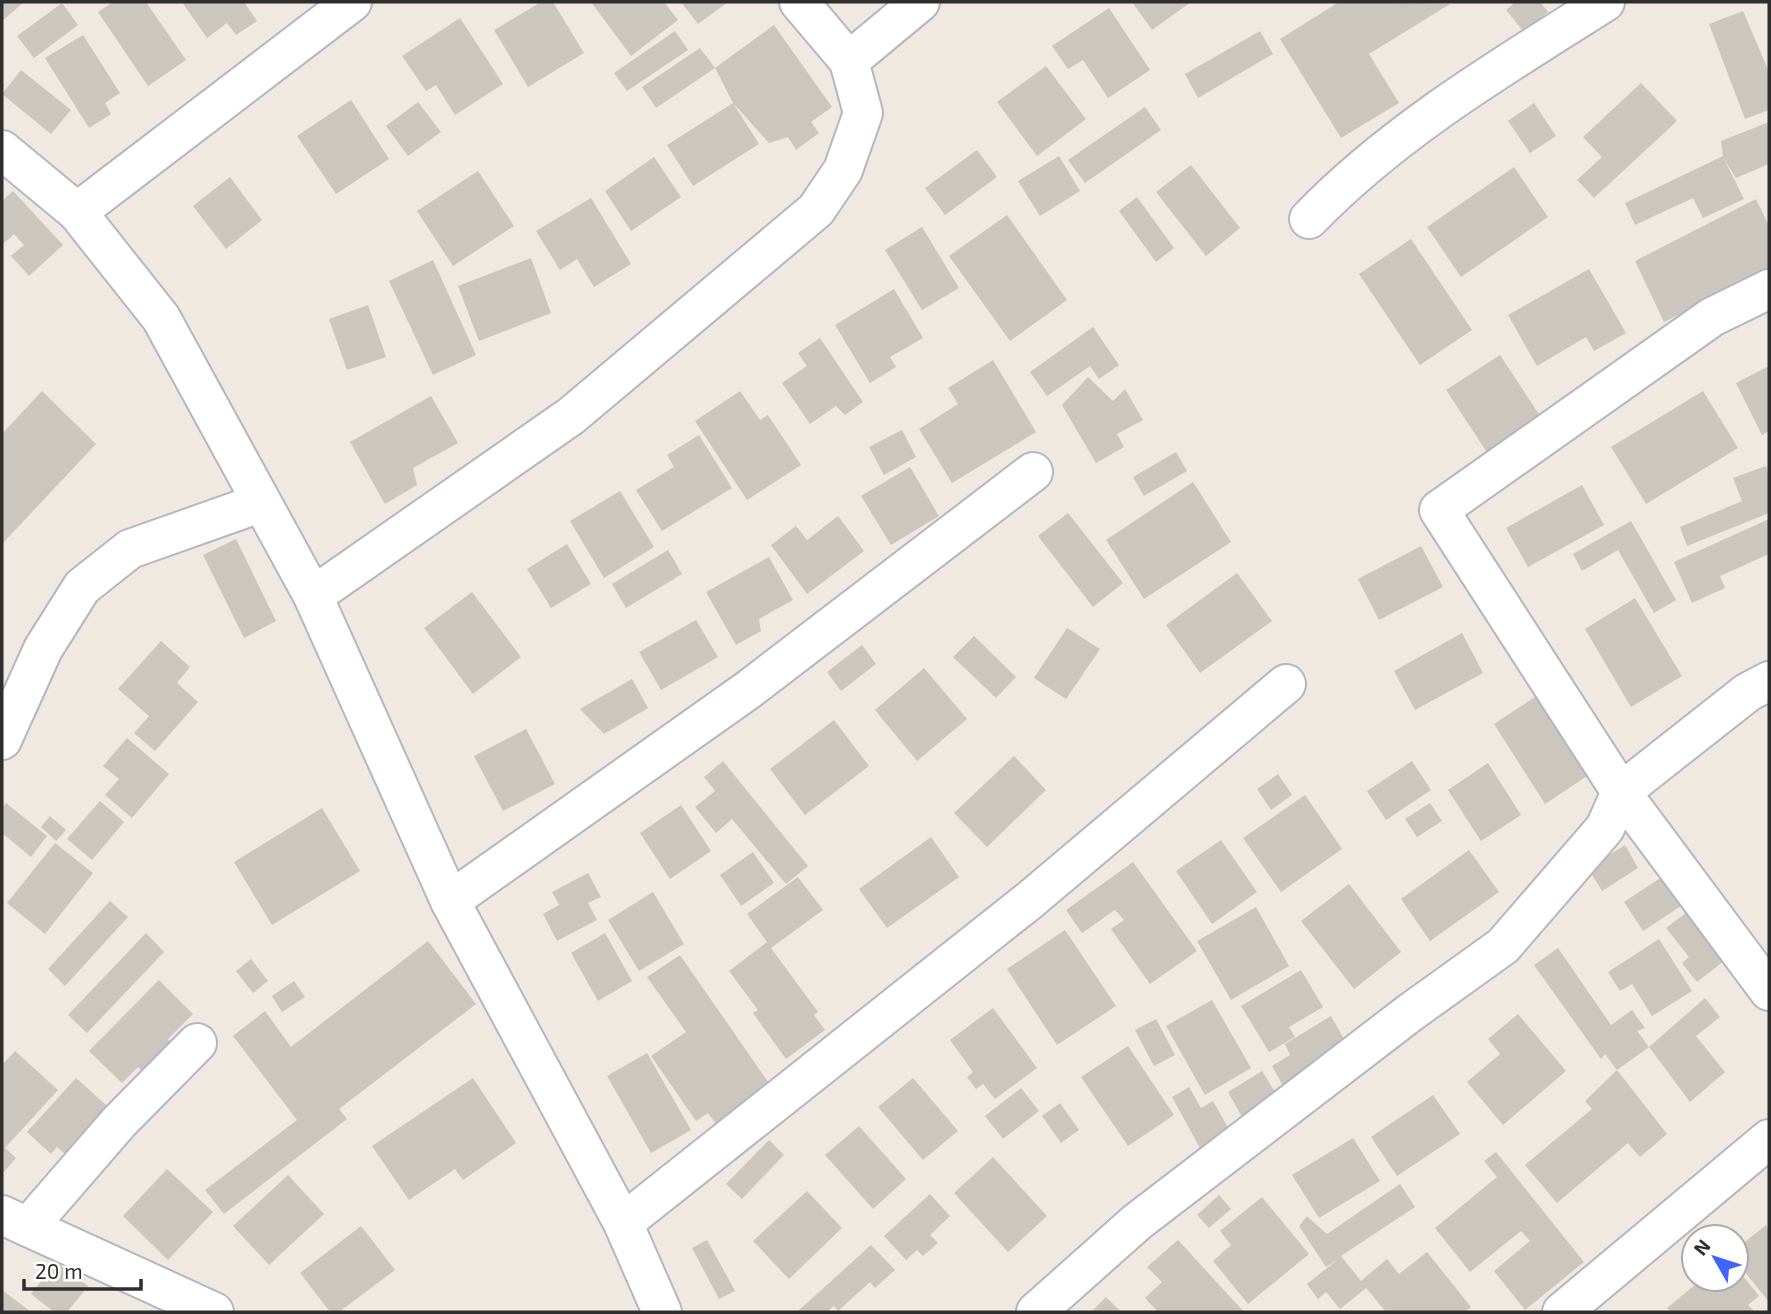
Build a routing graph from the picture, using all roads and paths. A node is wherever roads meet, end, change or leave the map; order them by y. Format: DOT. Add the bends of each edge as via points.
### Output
graph roads {
  1 [pos="352,2"];
  2 [pos="799,2"];
  3 [pos="920,2"];
  4 [pos="1605,2"];
  5 [pos="849,61"];
  6 [pos="2,150"];
  7 [pos="77,212"];
  8 [pos="1309,219"];
  9 [pos="1769,289"];
  10 [pos="1033,472"];
  11 [pos="260,503"];
  12 [pos="313,596"];
  13 [pos="1769,681"];
  14 [pos="1286,684"];
  15 [pos="2,740"];
  16 [pos="1621,792"];
  17 [pos="450,901"];
  18 [pos="1769,990"];
  19 [pos="197,1043"];
  20 [pos="1769,1139"];
  21 [pos="15,1221"];
  22 [pos="623,1223"];
  23 [pos="214,1312"];
  24 [pos="662,1312"];
  25 [pos="1036,1312"];
  26 [pos="1562,1312"];
  1 -- 7 [label="street"];
  2 -- 5 [label="street"];
  3 -- 5 [label="street"];
  4 -- 8 [label="street" via="1493,73 1351,176"];
  5 -- 12 [label="street" via="863,113 843,170 816,210 571,415"];
  6 -- 7 [label="street"];
  7 -- 11 [label="street" via="161,318"];
  9 -- 16 [label="street" via="1712,317 1439,510"];
  10 -- 17 [label="street" via="748,690"];
  11 -- 12 [label="street"];
  11 -- 15 [label="street" via="130,549 82,587 43,649"];
  12 -- 17 [label="street"];
  13 -- 16 [label="street" via="1748,692"];
  14 -- 22 [label="street" via="1030,900"];
  16 -- 18 [label="street"];
  16 -- 25 [label="street" via="1605,828 1503,946 1137,1222"];
  17 -- 22 [label="street"];
  19 -- 21 [label="street"];
  20 -- 26 [label="street"];
  21 -- 23 [label="street"];
  22 -- 24 [label="street"];
}
